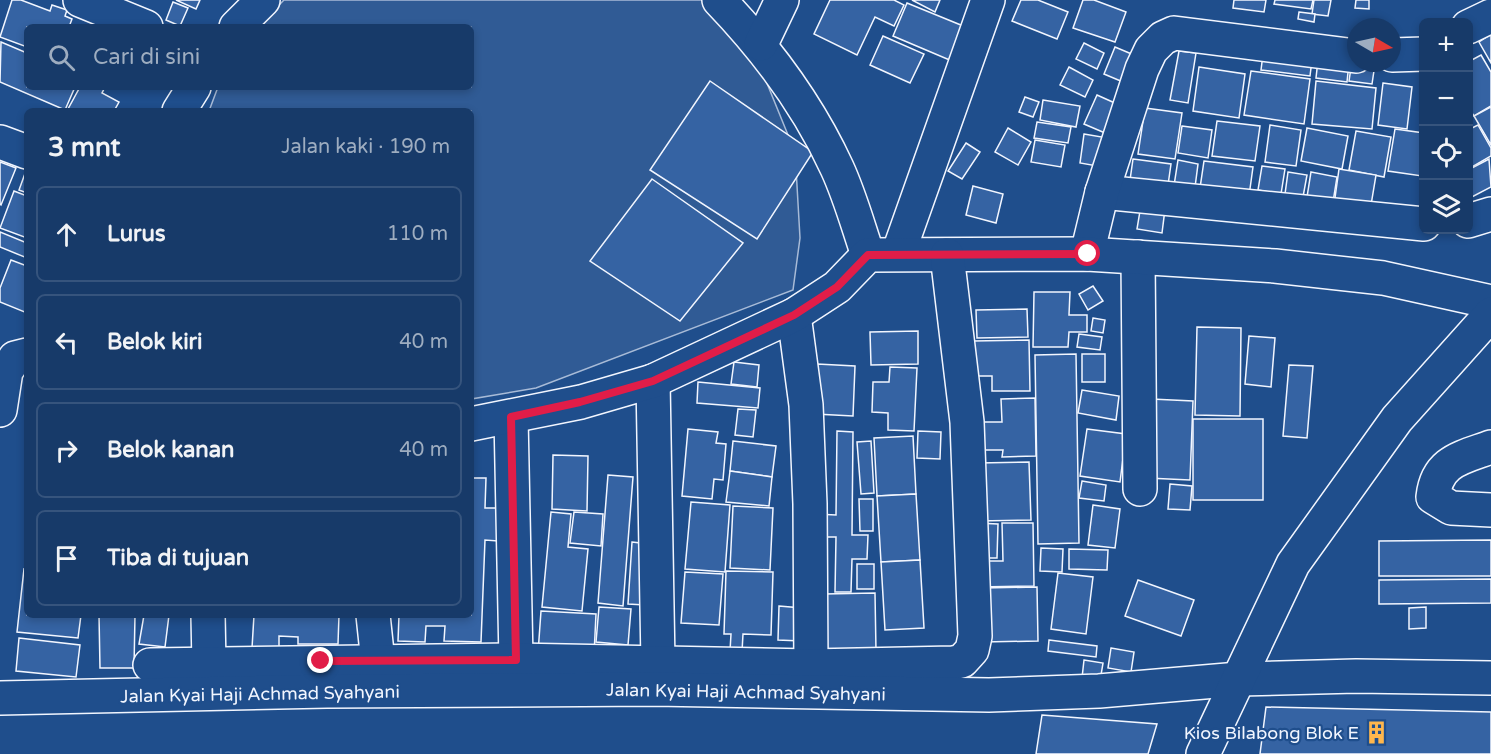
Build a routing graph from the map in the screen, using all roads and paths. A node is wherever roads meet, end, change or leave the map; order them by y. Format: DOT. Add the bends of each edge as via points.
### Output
graph roads {
  1 [pos="80,0"];
  2 [pos="263,0"];
  3 [pos="719,0"];
  4 [pos="782,0"];
  5 [pos="988,0"];
  6 [pos="1491,16"];
  7 [pos="139,24"];
  8 [pos="239,24"];
  9 [pos="1473,25"];
  10 [pos="761,44"];
  11 [pos="1419,54"];
  12 [pos="1347,55"];
  13 [pos="1401,55"];
  14 [pos="192,90"];
  15 [pos="181,108"];
  16 [pos="0,142"];
  17 [pos="24,151"];
  18 [pos="1102,192"];
  19 [pos="1491,214"];
  20 [pos="1473,219"];
  21 [pos="1419,224"];
  22 [pos="1088,254"];
  23 [pos="883,255"];
  24 [pos="947,255"];
  25 [pos="1138,257"];
  26 [pos="1491,302"];
  27 [pos="1491,314"];
  28 [pos="794,315"];
  29 [pos="24,356"];
  30 [pos="653,381"];
  31 [pos="0,410"];
  32 [pos="511,417"];
  33 [pos="474,423"];
  34 [pos="1491,447"];
  35 [pos="1140,489"];
  36 [pos="1491,510"];
  37 [pos="208,618"];
  38 [pos="373,618"];
  39 [pos="516,660"];
  40 [pos="378,662"];
  41 [pos="658,663"];
  42 [pos="150,665"];
  43 [pos="209,665"];
  44 [pos="811,666"];
  45 [pos="1491,678"];
  46 [pos="1239,679"];
  47 [pos="0,698"];
  48 [pos="1203,754"];
  1 -- 7 [label="street"];
  2 -- 8 [label="street"];
  3 -- 10 [label="street"];
  4 -- 10 [label="street"];
  5 -- 23 [label="street"];
  6 -- 9 [label="street"];
  10 -- 23 [label="street" via="814,122"];
  11 -- 13 [label="street"];
  12 -- 18 [label="street" via="1174,33 1162,38 1142,69"];
  14 -- 15 [label="street"];
  16 -- 17 [label="street"];
  18 -- 21 [label="street"];
  18 -- 22 [label="street"];
  19 -- 20 [label="street"];
  22 -- 24 [label="street"];
  22 -- 25 [label="street"];
  23 -- 24 [label="street"];
  23 -- 28 [label="street"];
  24 -- 44 [label="street" via="967,422 975,636 972,650 963,661 953,663"];
  25 -- 26 [label="street" via="1383,278"];
  25 -- 35 [label="street"];
  27 -- 46 [label="street" via="1397,419 1293,564"];
  28 -- 30 [label="street"];
  28 -- 44 [label="street" via="806,405"];
  29 -- 31 [label="street" via="15,358 6,371"];
  30 -- 32 [label="street"];
  30 -- 41 [label="street"];
  32 -- 33 [label="street"];
  32 -- 39 [label="street"];
  34 -- 36 [label="street" via="1455,461 1439,473 1433,497 1450,508"];
  37 -- 43 [label="street"];
  38 -- 40 [label="street"];
  39 -- 40 [label="street"];
  39 -- 41 [label="street"];
  40 -- 43 [label="street"];
  41 -- 44 [label="street"];
  42 -- 43 [label="street"];
  45 -- 46 [label="street, Jalan Kyai Haji Achmad Syahyani"];
  46 -- 47 [label="street, Jalan Kyai Haji Achmad Syahyani" via="1100,691 989,695 655,689"];
  46 -- 48 [label="street"];
}
